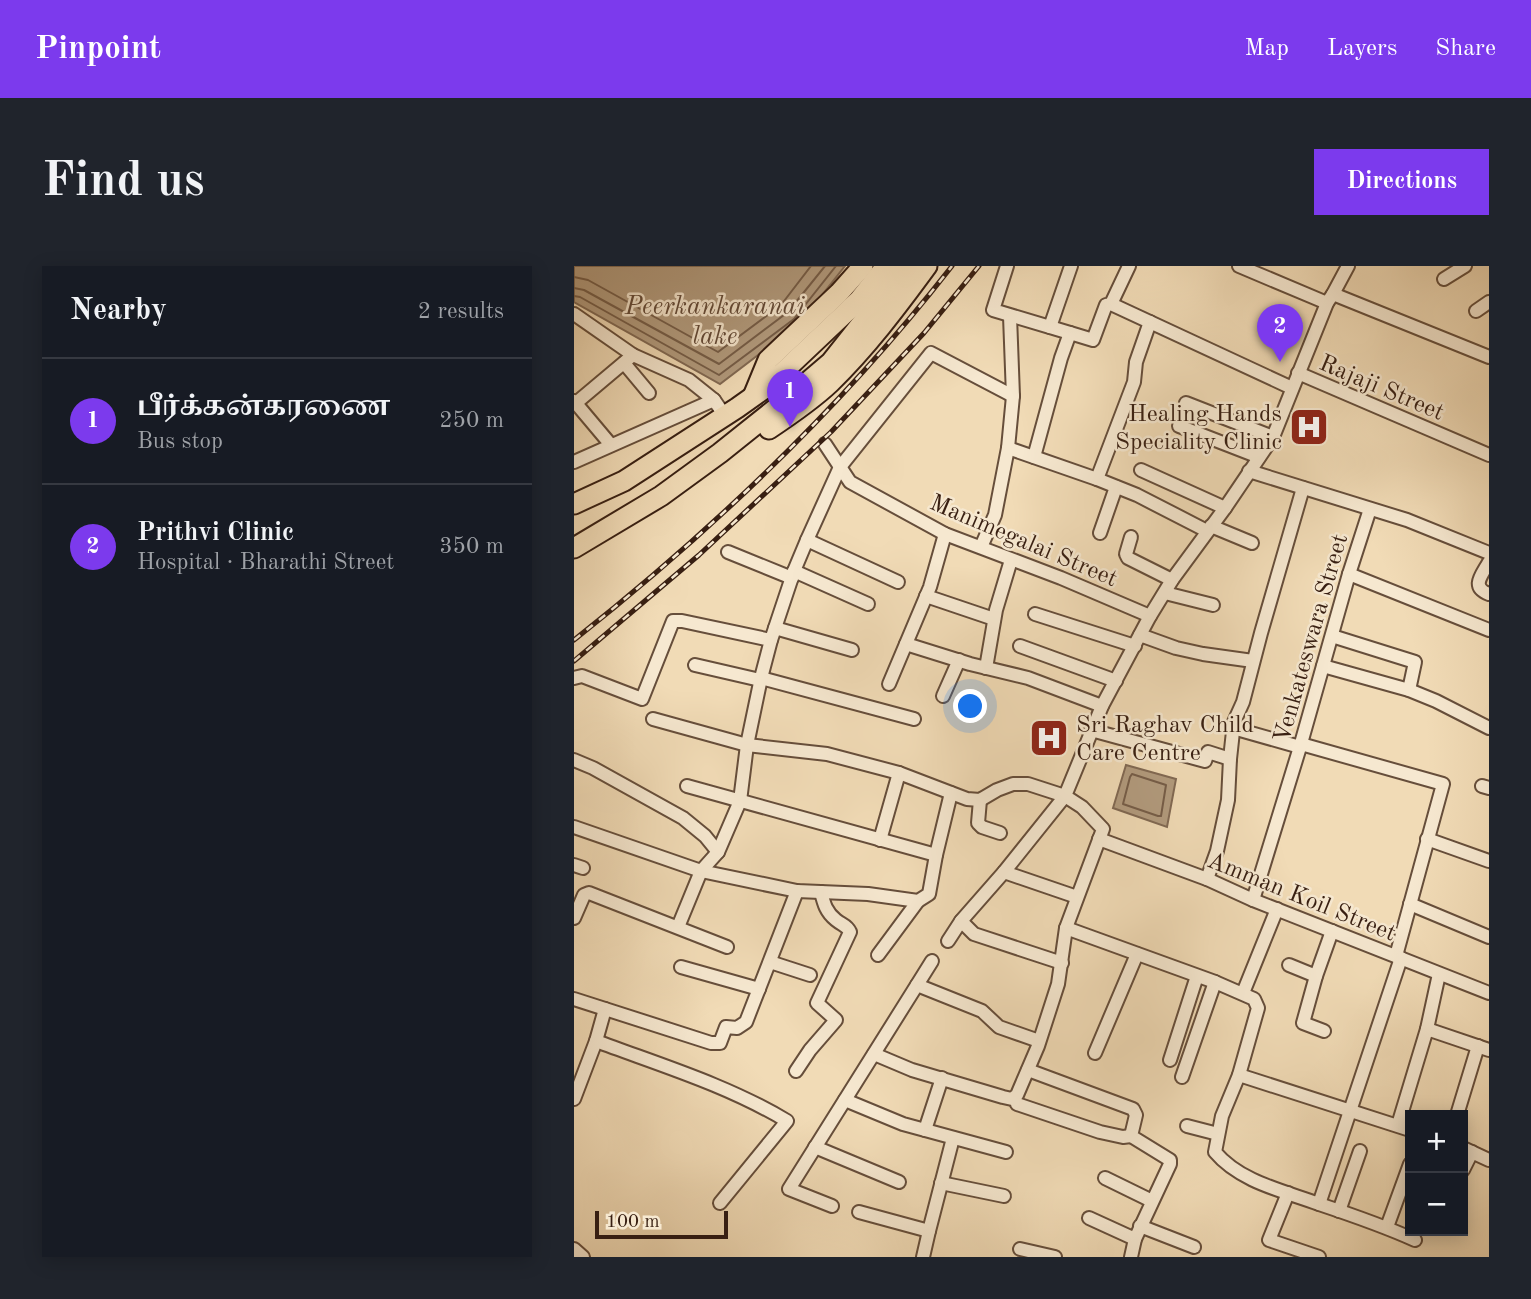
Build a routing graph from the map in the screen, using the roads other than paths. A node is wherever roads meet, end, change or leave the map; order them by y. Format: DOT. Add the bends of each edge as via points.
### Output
graph roads {
  1 [pos="863,266"];
  2 [pos="886,266"];
  3 [pos="907,266"];
  4 [pos="927,266"];
  5 [pos="1007,266"];
  6 [pos="1071,266"];
  7 [pos="1129,266"];
  8 [pos="1238,266"];
  9 [pos="1348,266"];
  10 [pos="1465,266"];
  11 [pos="1444,279"];
  12 [pos="1330,299"];
  13 [pos="1489,302"];
  14 [pos="1111,304"];
  15 [pos="1476,311"];
  16 [pos="1010,316"];
  17 [pos="577,320"];
  18 [pos="1150,322"];
  19 [pos="1049,327"];
  20 [pos="1070,333"];
  21 [pos="1489,357"];
  22 [pos="629,359"];
  23 [pos="1298,373"];
  24 [pos="1292,388"];
  25 [pos="649,393"];
  26 [pos="1013,396"];
  27 [pos="752,397"];
  28 [pos="575,402"];
  29 [pos="1186,403"];
  30 [pos="719,408"];
  31 [pos="1179,426"];
  32 [pos="1273,437"];
  33 [pos="825,444"];
  34 [pos="611,445"];
  35 [pos="1008,449"];
  36 [pos="1489,455"];
  37 [pos="1034,457"];
  38 [pos="1259,457"];
  39 [pos="574,462"];
  40 [pos="708,462"];
  41 [pos="840,467"];
  42 [pos="1141,470"];
  43 [pos="1249,471"];
  44 [pos="1097,479"];
  45 [pos="1116,487"];
  46 [pos="1303,488"];
  47 [pos="574,504"];
  48 [pos="1225,508"];
  49 [pos="1370,509"];
  50 [pos="1209,529"];
  51 [pos="1100,533"];
  52 [pos="944,534"];
  53 [pos="1132,537"];
  54 [pos="807,540"];
  55 [pos="1252,543"];
  56 [pos="981,547"];
  57 [pos="574,548"];
  58 [pos="728,552"];
  59 [pos="1489,552"];
  60 [pos="1011,560"];
  61 [pos="1489,562"];
  62 [pos="1349,574"];
  63 [pos="793,575"];
  64 [pos="1172,580"];
  65 [pos="898,582"];
  66 [pos="1165,593"];
  67 [pos="1489,594"];
  68 [pos="926,596"];
  69 [pos="868,604"];
  70 [pos="1213,605"];
  71 [pos="1035,614"];
  72 [pos="1150,616"];
  73 [pos="994,619"];
  74 [pos="1489,630"];
  75 [pos="773,634"];
  76 [pos="1332,636"];
  77 [pos="1137,641"];
  78 [pos="906,644"];
  79 [pos="1020,646"];
  80 [pos="852,650"];
  81 [pos="959,660"];
  82 [pos="1253,661"];
  83 [pos="695,665"];
  84 [pos="1323,666"];
  85 [pos="986,668"];
  86 [pos="574,678"];
  87 [pos="760,679"];
  88 [pos="1116,681"];
  89 [pos="889,684"];
  90 [pos="1409,690"];
  91 [pos="943,696"];
  92 [pos="1102,706"];
  93 [pos="653,719"];
  94 [pos="914,719"];
  95 [pos="1233,728"];
  96 [pos="1489,729"];
  97 [pos="1091,730"];
  98 [pos="747,745"];
  99 [pos="1301,745"];
  100 [pos="1230,759"];
  101 [pos="574,760"];
  102 [pos="899,773"];
  103 [pos="687,786"];
  104 [pos="951,793"];
  105 [pos="1065,796"];
  106 [pos="980,800"];
  107 [pos="740,801"];
  108 [pos="574,827"];
  109 [pos="1000,834"];
  110 [pos="880,839"];
  111 [pos="1099,839"];
  112 [pos="1427,839"];
  113 [pos="718,852"];
  114 [pos="936,855"];
  115 [pos="1489,861"];
  116 [pos="701,871"];
  117 [pos="1004,872"];
  118 [pos="1208,879"];
  119 [pos="797,891"];
  120 [pos="821,892"];
  121 [pos="1077,897"];
  122 [pos="1253,900"];
  123 [pos="918,901"];
  124 [pos="1410,904"];
  125 [pos="1277,909"];
  126 [pos="574,918"];
  127 [pos="961,921"];
  128 [pos="678,927"];
  129 [pos="1066,928"];
  130 [pos="1332,931"];
  131 [pos="1489,937"];
  132 [pos="948,941"];
  133 [pos="727,947"];
  134 [pos="1137,954"];
  135 [pos="878,955"];
  136 [pos="1398,957"];
  137 [pos="932,961"];
  138 [pos="770,962"];
  139 [pos="1062,962"];
  140 [pos="1289,965"];
  141 [pos="681,967"];
  142 [pos="1439,974"];
  143 [pos="810,975"];
  144 [pos="1196,976"];
  145 [pos="1316,976"];
  146 [pos="1215,982"];
  147 [pos="917,985"];
  148 [pos="759,989"];
  149 [pos="1243,993"];
  150 [pos="1489,993"];
  151 [pos="574,999"];
  152 [pos="605,1009"];
  153 [pos="1427,1029"];
  154 [pos="1324,1031"];
  155 [pos="596,1041"];
  156 [pos="1039,1041"];
  157 [pos="1484,1048"];
  158 [pos="1096,1053"];
  159 [pos="874,1054"];
  160 [pos="1170,1059"];
  161 [pos="1028,1070"];
  162 [pos="796,1071"];
  163 [pos="1239,1075"];
  164 [pos="1182,1077"];
  165 [pos="942,1079"];
  166 [pos="574,1099"];
  167 [pos="845,1100"];
  168 [pos="1017,1104"];
  169 [pos="1459,1110"];
  170 [pos="1351,1111"];
  171 [pos="1187,1126"];
  172 [pos="1404,1128"];
  173 [pos="925,1130"];
  174 [pos="1218,1134"];
  175 [pos="1131,1136"];
  176 [pos="953,1138"];
  177 [pos="815,1147"];
  178 [pos="1468,1150"];
  179 [pos="1360,1151"];
  180 [pos="1006,1152"];
  181 [pos="1489,1160"];
  182 [pos="1407,1173"];
  183 [pos="1105,1178"];
  184 [pos="899,1182"];
  185 [pos="941,1183"];
  186 [pos="1288,1193"];
  187 [pos="1004,1196"];
  188 [pos="1152,1202"];
  189 [pos="720,1203"];
  190 [pos="1319,1203"];
  191 [pos="832,1206"];
  192 [pos="1339,1211"];
  193 [pos="859,1213"];
  194 [pos="1089,1219"];
  195 [pos="1140,1226"];
  196 [pos="1387,1227"];
  197 [pos="929,1231"];
  198 [pos="1135,1239"];
  199 [pos="1415,1240"];
  200 [pos="1194,1247"];
  201 [pos="574,1249"];
  202 [pos="1020,1249"];
  203 [pos="583,1257"];
  204 [pos="923,1257"];
  205 [pos="1055,1257"];
  206 [pos="1131,1257"];
  207 [pos="1319,1257"];
  1 -- 27 [label="highway" via="768,359"];
  2 -- 27 [label="highway" via="859,300"];
  3 -- 40 [label="highway" via="831,362"];
  4 -- 40 [label="highway" via="831,382 727,459"];
  5 -- 16 [label="street" via="992,308"];
  6 -- 19 [label="street"];
  7 -- 14 [label="street"];
  8 -- 12 [label="street"];
  9 -- 12 [label="street"];
  10 -- 11 [label="street"];
  12 -- 21 [label="street"];
  12 -- 23 [label="street"];
  13 -- 15 [label="street"];
  14 -- 18 [label="street"];
  14 -- 20 [label="street" via="1106,305 1093,340"];
  16 -- 19 [label="street"];
  16 -- 26 [label="street"];
  17 -- 22 [label="street"];
  18 -- 24 [label="street"];
  18 -- 44 [label="street" via="1134,382"];
  19 -- 20 [label="street"];
  20 -- 37 [label="street"];
  22 -- 25 [label="street"];
  22 -- 28 [label="street"];
  22 -- 30 [label="street" via="689,380"];
  23 -- 24 [label="street"];
  23 -- 36 [label="street, Rajaji Street"];
  24 -- 32 [label="street"];
  26 -- 35 [label="street"];
  26 -- 41 [label="street" via="931,353"];
  27 -- 30 [label="highway"];
  28 -- 34 [label="street"];
  29 -- 32 [label="street"];
  30 -- 34 [label="street"];
  30 -- 47 [label="highway" via="624,481"];
  31 -- 38 [label="street"];
  32 -- 38 [label="street"];
  33 -- 41 [label="street, Manimegalai Street"];
  34 -- 39 [label="street"];
  35 -- 37 [label="street"];
  35 -- 56 [label="street" via="995,515"];
  37 -- 44 [label="street"];
  38 -- 43 [label="street"];
  40 -- 57 [label="highway"];
  41 -- 52 [label="street, Manimegalai Street" via="850,482"];
  41 -- 54 [label="street"];
  42 -- 48 [label="street"];
  43 -- 46 [label="street"];
  43 -- 48 [label="street"];
  44 -- 45 [label="street"];
  45 -- 50 [label="street"];
  45 -- 51 [label="street"];
  46 -- 49 [label="street"];
  46 -- 82 [label="street"];
  48 -- 50 [label="street"];
  49 -- 59 [label="street"];
  49 -- 62 [label="street, Venkateswara Street"];
  50 -- 55 [label="street"];
  50 -- 64 [label="street"];
  52 -- 56 [label="street, Manimegalai Street"];
  52 -- 68 [label="street"];
  53 -- 64 [label="street" via="1128,558"];
  54 -- 63 [label="street"];
  54 -- 65 [label="street"];
  56 -- 60 [label="street, Manimegalai Street"];
  58 -- 63 [label="street"];
  60 -- 72 [label="street, Manimegalai Street"];
  60 -- 73 [label="street"];
  61 -- 67 [label="street" via="1478,583 1481,591"];
  62 -- 74 [label="street"];
  62 -- 76 [label="street, Venkateswara Street"];
  63 -- 69 [label="street"];
  63 -- 75 [label="street"];
  64 -- 66 [label="street"];
  66 -- 70 [label="street"];
  66 -- 72 [label="street"];
  68 -- 73 [label="street"];
  68 -- 78 [label="street"];
  71 -- 77 [label="street"];
  72 -- 77 [label="street"];
  73 -- 85 [label="street"];
  75 -- 80 [label="street"];
  75 -- 86 [label="street" via="673,621 642,699 582,676"];
  75 -- 87 [label="street"];
  76 -- 84 [label="street, Venkateswara Street"];
  76 -- 90 [label="street" via="1415,662"];
  77 -- 82 [label="street"];
  77 -- 88 [label="street"];
  78 -- 81 [label="street"];
  78 -- 89 [label="street"];
  79 -- 88 [label="street"];
  81 -- 85 [label="street"];
  81 -- 91 [label="street"];
  82 -- 95 [label="street"];
  83 -- 87 [label="street"];
  84 -- 90 [label="street"];
  84 -- 99 [label="street, Venkateswara Street"];
  85 -- 92 [label="street" via="1028,678"];
  87 -- 94 [label="street"];
  87 -- 98 [label="street"];
  88 -- 92 [label="street"];
  90 -- 96 [label="street"];
  92 -- 97 [label="street"];
  93 -- 98 [label="street"];
  95 -- 99 [label="street"];
  95 -- 100 [label="street"];
  97 -- 100 [label="street" via="1205,761 1208,752"];
  97 -- 105 [label="street"];
  98 -- 102 [label="street" via="827,754"];
  98 -- 107 [label="street"];
  99 -- 112 [label="street" via="1444,784"];
  99 -- 122 [label="street, Venkateswara Street"];
  100 -- 118 [label="street" via="1228,800"];
  101 -- 113 [label="street" via="683,818"];
  102 -- 104 [label="street"];
  102 -- 110 [label="street"];
  103 -- 107 [label="street"];
  104 -- 106 [label="street"];
  104 -- 114 [label="street"];
  105 -- 106 [label="street" via="1013,784"];
  105 -- 111 [label="street" via="1103,829"];
  105 -- 117 [label="street"];
  106 -- 109 [label="street" via="978,823"];
  107 -- 110 [label="street"];
  107 -- 113 [label="street"];
  108 -- 116 [label="street"];
  110 -- 114 [label="street"];
  111 -- 118 [label="street, Amman Koil Street"];
  111 -- 121 [label="street"];
  112 -- 115 [label="street"];
  112 -- 124 [label="street"];
  113 -- 116 [label="street"];
  114 -- 123 [label="street" via="929,894"];
  116 -- 119 [label="street"];
  116 -- 128 [label="street"];
  117 -- 121 [label="street"];
  117 -- 127 [label="street"];
  118 -- 122 [label="street, Amman Koil Street"];
  119 -- 120 [label="street"];
  119 -- 138 [label="street"];
  120 -- 123 [label="street"];
  120 -- 162 [label="street" via="825,909 850,932 817,1003 836,1020"];
  121 -- 129 [label="street"];
  122 -- 125 [label="street, Amman Koil Street"];
  123 -- 135 [label="street"];
  124 -- 131 [label="street"];
  124 -- 136 [label="street"];
  125 -- 130 [label="street, Amman Koil Street"];
  125 -- 149 [label="street"];
  126 -- 128 [label="street" via="587,892"];
  127 -- 132 [label="street"];
  127 -- 139 [label="street" via="974,934"];
  128 -- 133 [label="street"];
  129 -- 134 [label="street"];
  129 -- 139 [label="street"];
  130 -- 136 [label="street, Amman Koil Street"];
  130 -- 145 [label="street"];
  134 -- 144 [label="street"];
  134 -- 158 [label="street"];
  136 -- 142 [label="street, Amman Koil Street"];
  136 -- 170 [label="street"];
  137 -- 147 [label="street"];
  138 -- 143 [label="street"];
  138 -- 148 [label="street"];
  139 -- 156 [label="street"];
  140 -- 145 [label="street"];
  141 -- 148 [label="street"];
  142 -- 150 [label="street, Amman Koil Street"];
  142 -- 153 [label="street"];
  144 -- 146 [label="street"];
  144 -- 160 [label="street"];
  145 -- 154 [label="street" via="1303,1023"];
  146 -- 149 [label="street"];
  146 -- 164 [label="street"];
  147 -- 156 [label="street" via="982,1011 999,1027"];
  147 -- 159 [label="street"];
  148 -- 152 [label="street" via="746,1022 737,1028 726,1027 720,1043"];
  149 -- 163 [label="street" via="1254,999 1258,1008"];
  151 -- 152 [label="street"];
  152 -- 155 [label="street"];
  153 -- 157 [label="street"];
  153 -- 172 [label="street"];
  155 -- 166 [label="street"];
  155 -- 189 [label="street" via="716,1085 787,1121"];
  156 -- 161 [label="street"];
  157 -- 169 [label="street"];
  159 -- 165 [label="street"];
  159 -- 167 [label="street"];
  161 -- 165 [label="street" via="1012,1099"];
  161 -- 175 [label="street" via="1133,1110"];
  163 -- 170 [label="street"];
  163 -- 174 [label="street"];
  165 -- 173 [label="street"];
  167 -- 173 [label="street"];
  167 -- 177 [label="street"];
  168 -- 175 [label="street" via="1100,1132"];
  170 -- 172 [label="street"];
  170 -- 190 [label="street"];
  171 -- 174 [label="street"];
  173 -- 176 [label="street"];
  174 -- 186 [label="street" via="1215,1152 1223,1161 1257,1182"];
  175 -- 188 [label="street" via="1170,1160"];
  176 -- 180 [label="street"];
  176 -- 185 [label="street"];
  177 -- 184 [label="street"];
  177 -- 191 [label="street" via="789,1189"];
  178 -- 181 [label="street"];
  179 -- 192 [label="street"];
  182 -- 196 [label="street"];
  183 -- 188 [label="street"];
  185 -- 187 [label="street"];
  185 -- 197 [label="street"];
  186 -- 190 [label="street"];
  186 -- 207 [label="street" via="1269,1240"];
  188 -- 195 [label="street"];
  190 -- 192 [label="street"];
  192 -- 196 [label="street"];
  193 -- 197 [label="street"];
  194 -- 198 [label="street"];
  195 -- 198 [label="street"];
  195 -- 200 [label="street"];
  196 -- 199 [label="street"];
  197 -- 204 [label="street"];
  198 -- 206 [label="street"];
  201 -- 203 [label="street"];
  202 -- 205 [label="street"];
}
